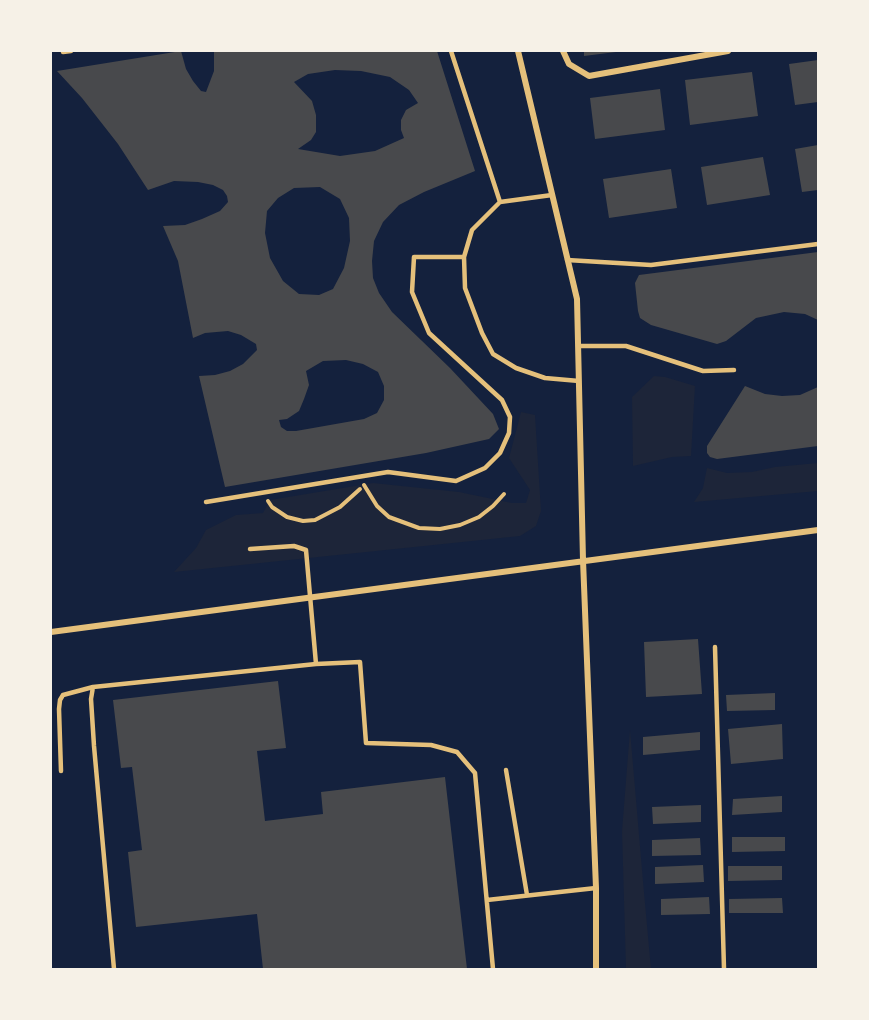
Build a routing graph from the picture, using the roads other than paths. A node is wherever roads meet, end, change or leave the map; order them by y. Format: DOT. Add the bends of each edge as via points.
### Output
graph roads {
  1 [pos="70,51"];
  2 [pos="451,51"];
  3 [pos="518,51"];
  4 [pos="563,51"];
  5 [pos="729,51"];
  6 [pos="63,52"];
  7 [pos="552,195"];
  8 [pos="500,202"];
  9 [pos="818,244"];
  10 [pos="464,257"];
  11 [pos="567,260"];
  12 [pos="578,346"];
  13 [pos="734,370"];
  14 [pos="579,381"];
  15 [pos="206,502"];
  16 [pos="818,530"];
  17 [pos="250,549"];
  18 [pos="584,560"];
  19 [pos="311,596"];
  20 [pos="51,632"];
  21 [pos="715,647"];
  22 [pos="316,664"];
  23 [pos="93,687"];
  24 [pos="506,770"];
  25 [pos="61,771"];
  26 [pos="596,888"];
  27 [pos="527,895"];
  28 [pos="487,900"];
  29 [pos="114,969"];
  30 [pos="493,969"];
  31 [pos="596,969"];
  32 [pos="724,969"];
  1 -- 6 [label="lane"];
  2 -- 8 [label="lane"];
  3 -- 7 [label="street"];
  4 -- 5 [label="street" via="569,64 589,76"];
  7 -- 8 [label="lane"];
  7 -- 11 [label="street"];
  8 -- 10 [label="lane" via="472,230"];
  9 -- 11 [label="lane" via="651,265"];
  10 -- 14 [label="lane" via="465,288 493,354 516,368 545,378"];
  10 -- 15 [label="lane" via="414,257 412,292 429,333 502,400 510,417 509,432 500,453 485,468 456,481 388,472"];
  11 -- 12 [label="street" via="577,299"];
  12 -- 13 [label="lane" via="626,346 703,371"];
  12 -- 14 [label="street"];
  14 -- 18 [label="street"];
  16 -- 18 [label="street"];
  17 -- 19 [label="lane" via="294,546 306,550"];
  18 -- 19 [label="street"];
  18 -- 26 [label="street"];
  19 -- 20 [label="street"];
  19 -- 22 [label="lane"];
  21 -- 32 [label="lane"];
  22 -- 23 [label="lane"];
  22 -- 28 [label="lane" via="360,662 366,743 431,745 457,752 475,773"];
  23 -- 25 [label="lane" via="63,695 60,700"];
  23 -- 29 [label="lane" via="94,747"];
  24 -- 27 [label="lane"];
  26 -- 27 [label="lane"];
  26 -- 31 [label="street"];
  27 -- 28 [label="lane"];
  28 -- 30 [label="lane"];
}
